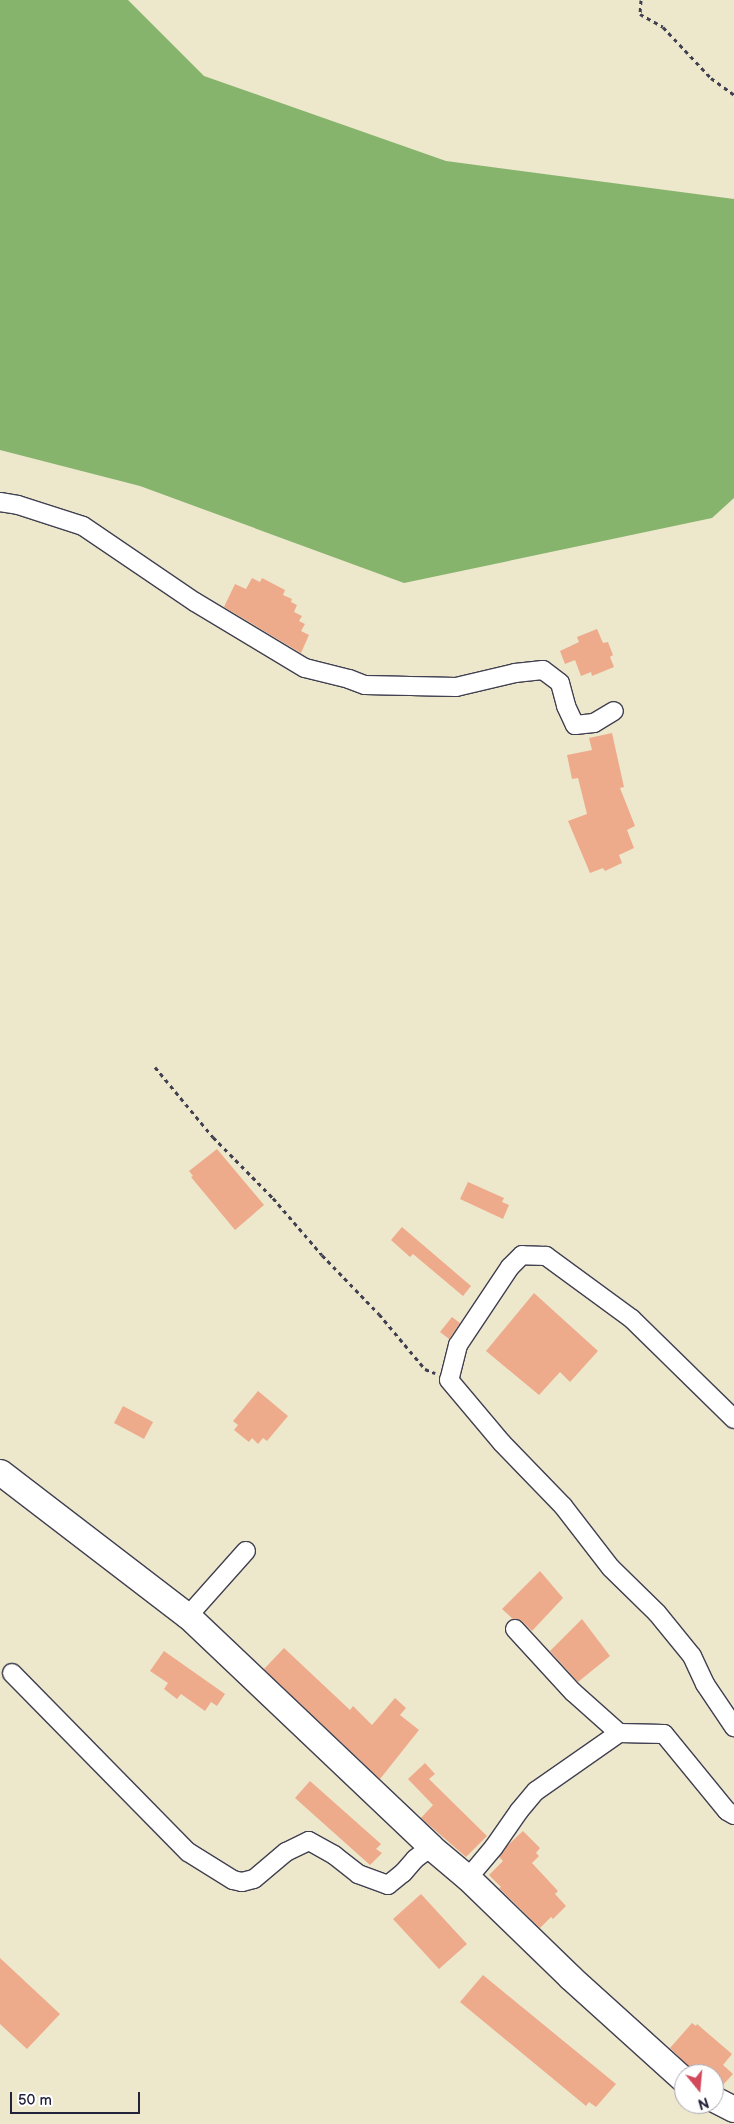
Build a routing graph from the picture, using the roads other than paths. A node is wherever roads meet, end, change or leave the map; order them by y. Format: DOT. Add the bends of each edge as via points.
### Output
graph roads {
  1 [pos="0,502"];
  2 [pos="614,710"];
  3 [pos="734,1419"];
  4 [pos="0,1472"];
  5 [pos="246,1551"];
  6 [pos="188,1616"];
  7 [pos="515,1629"];
  8 [pos="12,1673"];
  9 [pos="734,1727"];
  10 [pos="619,1733"];
  11 [pos="734,1815"];
  12 [pos="431,1847"];
  13 [pos="468,1878"];
  14 [pos="674,2071"];
  1 -- 2 [label="street" via="83,526 196,602 305,668 365,686 456,687 543,670 560,683 575,725 594,723"];
  3 -- 9 [label="street" via="632,1319 546,1256 522,1255 510,1267 458,1345 449,1380 502,1443 563,1506 611,1568 657,1613 692,1656 705,1684"];
  4 -- 6 [label="main road"];
  5 -- 6 [label="street"];
  6 -- 12 [label="main road"];
  7 -- 10 [label="street" via="572,1692"];
  8 -- 12 [label="street" via="188,1852 233,1880 254,1879 286,1852 309,1841 358,1874 388,1885"];
  10 -- 11 [label="street" via="664,1734 727,1811"];
  10 -- 13 [label="street" via="536,1791"];
  12 -- 13 [label="main road"];
  13 -- 14 [label="main road" via="570,1977"];
}
